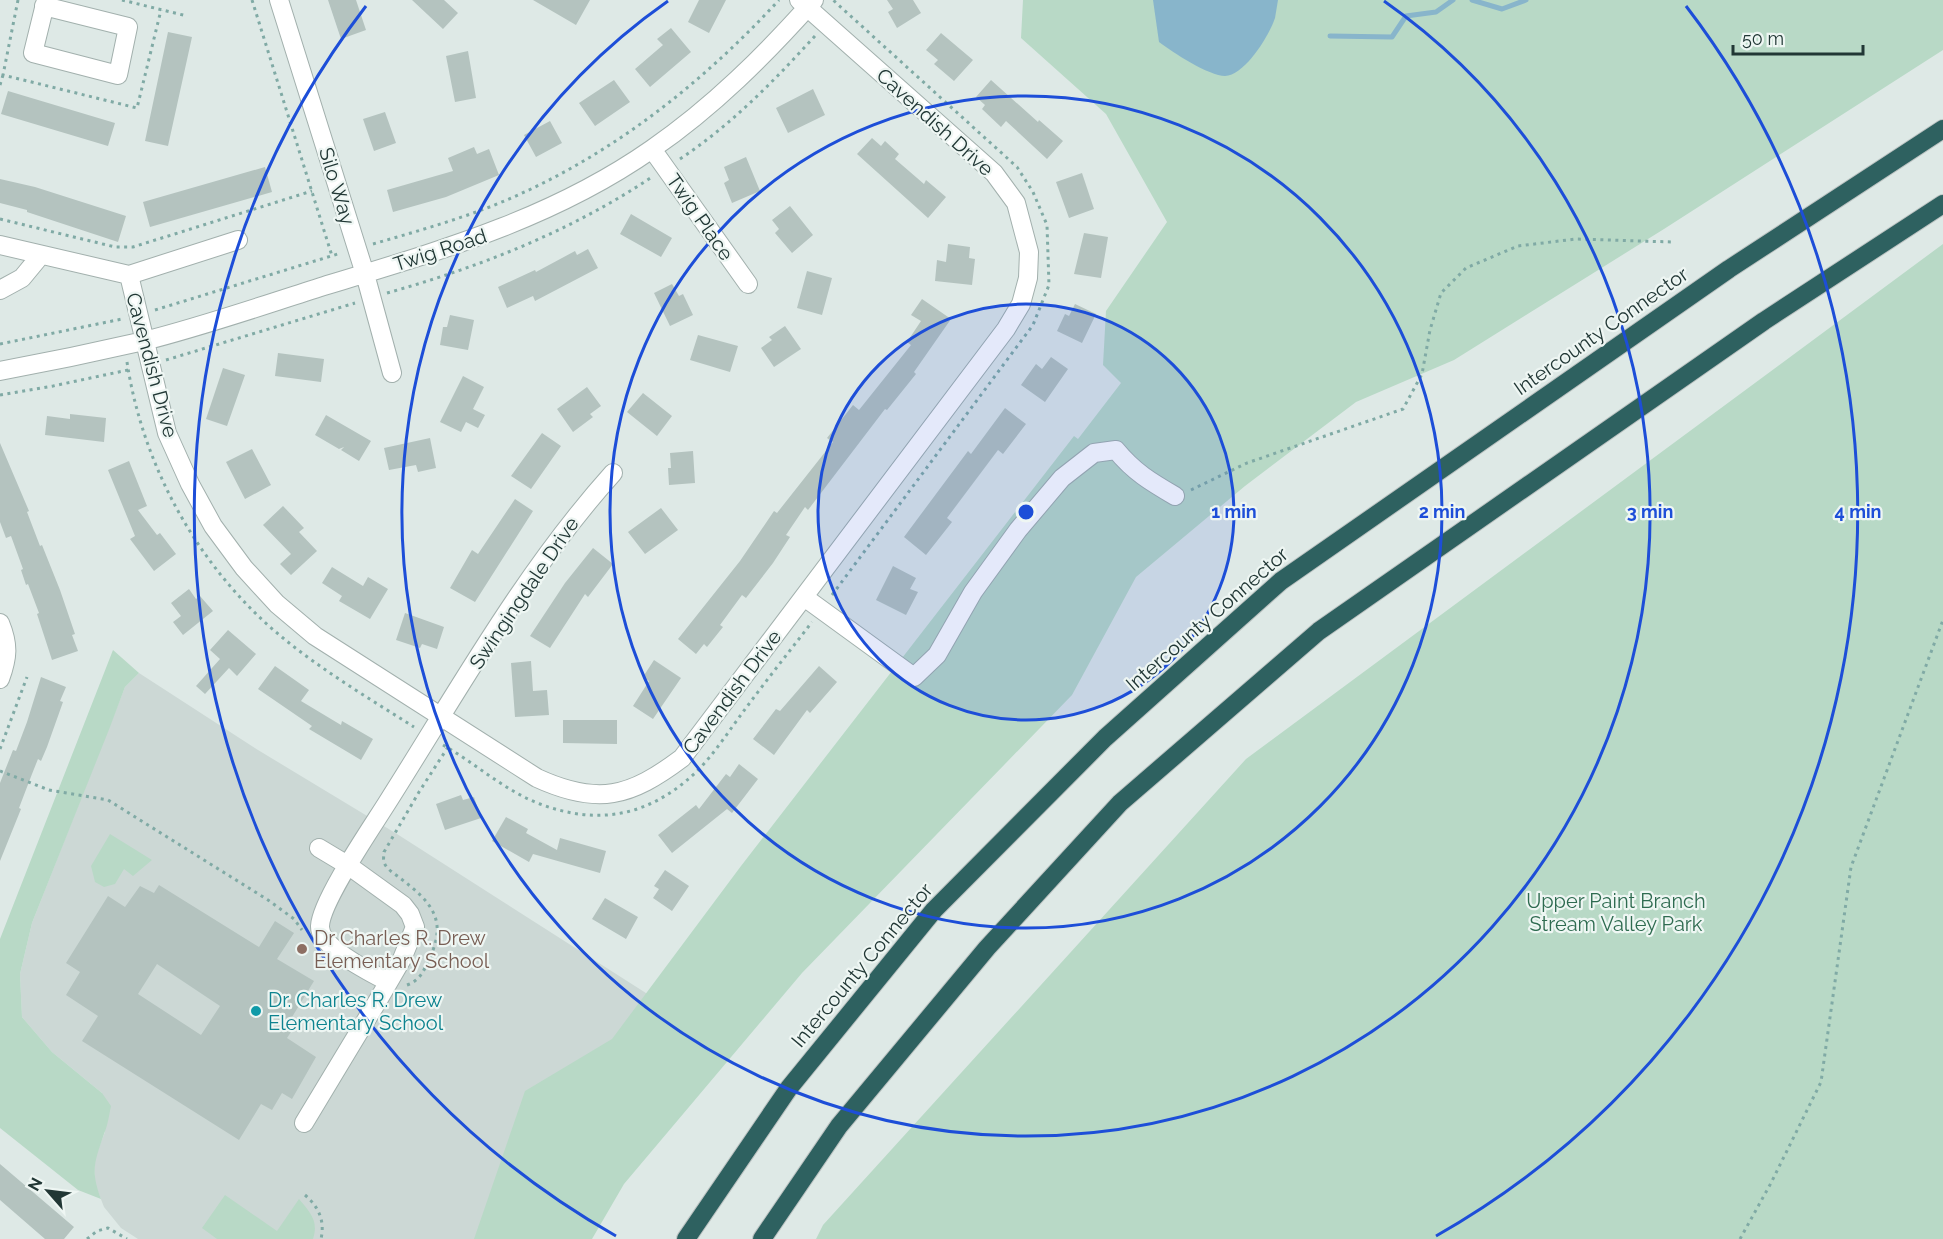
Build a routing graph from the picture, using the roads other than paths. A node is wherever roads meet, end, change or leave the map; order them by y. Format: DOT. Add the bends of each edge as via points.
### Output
graph roads {
  1 [pos="279,0"];
  2 [pos="807,2"];
  3 [pos="45,3"];
  4 [pos="1943,129"];
  5 [pos="652,149"];
  6 [pos="1943,204"];
  7 [pos="238,240"];
  8 [pos="0,245"];
  9 [pos="41,255"];
  10 [pos="365,274"];
  11 [pos="129,275"];
  12 [pos="748,284"];
  13 [pos="0,290"];
  14 [pos="144,340"];
  15 [pos="0,371"];
  16 [pos="392,373"];
  17 [pos="613,473"];
  18 [pos="1175,495"];
  19 [pos="804,597"];
  20 [pos="0,623"];
  21 [pos="0,679"];
  22 [pos="441,718"];
  23 [pos="319,848"];
  24 [pos="348,866"];
  25 [pos="386,985"];
  26 [pos="304,1123"];
  27 [pos="686,1239"];
  28 [pos="762,1239"];
  1 -- 10 [label="street, Silo Way"];
  2 -- 5 [label="street, Twig Road" via="735,83"];
  2 -- 19 [label="street, Cavendish Drive" via="994,173 1016,203 1029,252 1021,304 1006,329"];
  3 -- 3 [label="street" via="33,53 118,75 128,27"];
  4 -- 27 [label="highway, Intercounty Connector" via="1729,269 1272,589 1105,738 934,909 789,1088"];
  5 -- 10 [label="street, Twig Road" via="537,214 487,235"];
  5 -- 12 [label="street, Twig Place"];
  6 -- 28 [label="highway" via="1764,321 1319,631 1119,803 987,948 846,1117"];
  7 -- 11 [label="street, Cavendish Drive"];
  8 -- 9 [label="street, Cavendish Drive"];
  9 -- 11 [label="street, Cavendish Drive"];
  9 -- 13 [label="street" via="22,278"];
  10 -- 14 [label="street, Twig Road"];
  10 -- 16 [label="street, Silo Way"];
  11 -- 14 [label="street, Cavendish Drive" via="130,317"];
  14 -- 15 [label="street, Twig Road"];
  14 -- 22 [label="street, Cavendish Drive" via="167,433 213,526 244,568 277,604 315,636"];
  17 -- 22 [label="street, Swingingdale Drive" via="542,562"];
  18 -- 19 [label="street" via="1144,479 1116,450 1094,453 1062,478 1018,530 973,592 937,655 914,677"];
  19 -- 22 [label="street, Cavendish Drive" via="682,758 634,789 580,794 554,786"];
  20 -- 21 [label="street" via="8,655"];
  22 -- 24 [label="street, Swingingdale Drive"];
  23 -- 24 [label="street"];
  24 -- 25 [label="street" via="404,905 415,927"];
  24 -- 25 [label="street, Swingingdale Drive" via="322,914 319,928 336,950"];
  25 -- 26 [label="street"];
}
